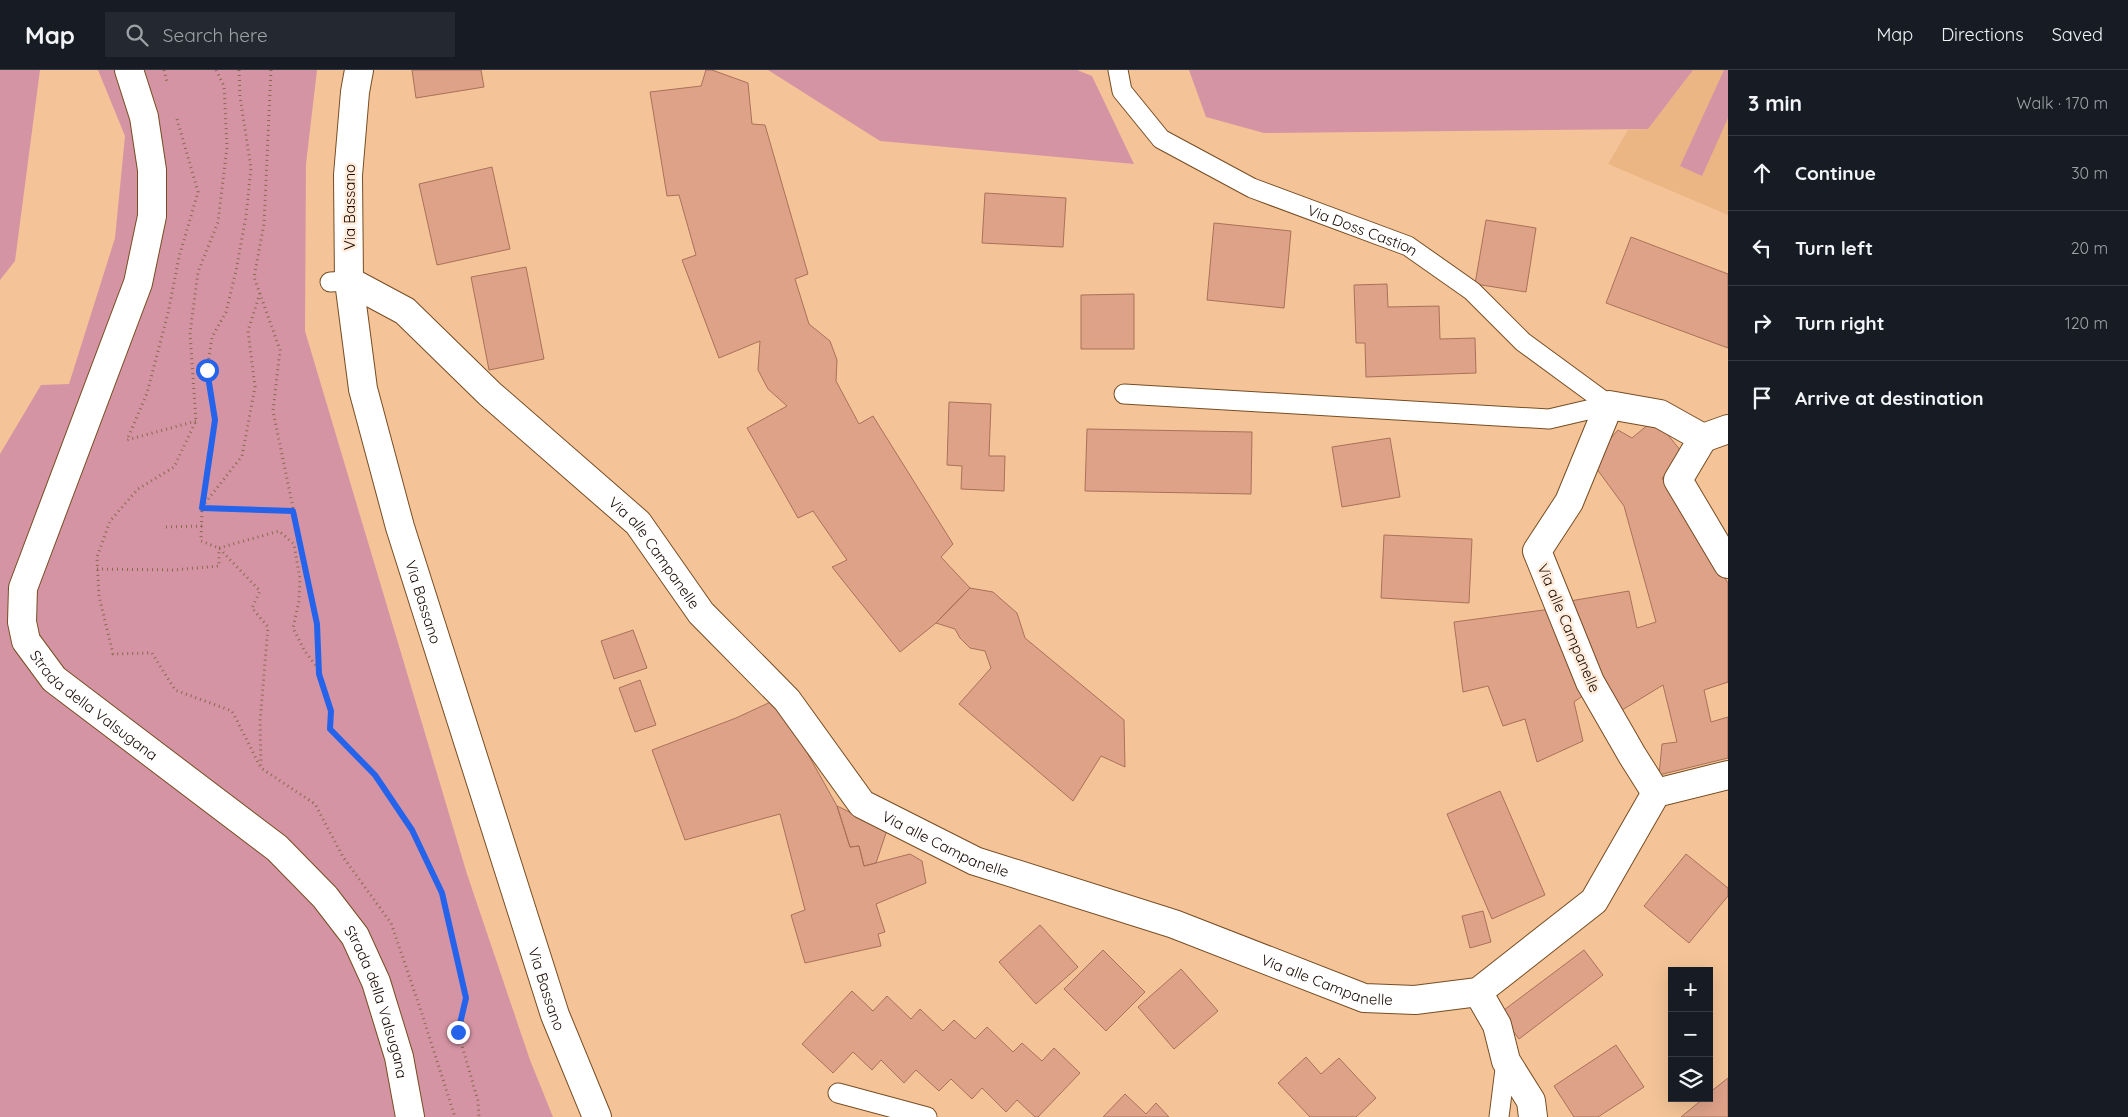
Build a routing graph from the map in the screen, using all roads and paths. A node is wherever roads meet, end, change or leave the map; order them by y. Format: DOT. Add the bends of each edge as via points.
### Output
graph roads {
  1 [pos="129,70"];
  2 [pos="216,70"];
  3 [pos="238,70"];
  4 [pos="271,70"];
  5 [pos="359,70"];
  6 [pos="1118,70"];
  7 [pos="339,282"];
  8 [pos="260,293"];
  9 [pos="147,393"];
  10 [pos="1124,394"];
  11 [pos="1609,405"];
  12 [pos="196,421"];
  13 [pos="1716,434"];
  14 [pos="202,508"];
  15 [pos="293,511"];
  16 [pos="202,526"];
  17 [pos="166,527"];
  18 [pos="219,548"];
  19 [pos="1728,564"];
  20 [pos="97,569"];
  21 [pos="319,671"];
  22 [pos="1728,775"];
  23 [pos="1656,793"];
  24 [pos="1478,992"];
  25 [pos="1506,1061"];
  26 [pos="838,1093"];
  27 [pos="410,1117"];
  28 [pos="479,1117"];
  29 [pos="597,1117"];
  30 [pos="927,1117"];
  31 [pos="1499,1117"];
  32 [pos="1533,1117"];
  1 -- 27 [label="street, Strada della Valsugana" via="144,117 152,170 152,216 138,283 23,588 22,622 26,641 54,680 277,848 325,897 355,936 376,982 399,1057"];
  2 -- 12 [label="path" via="224,86 227,147 218,222 198,272 190,333"];
  3 -- 14 [label="path" via="251,168 236,271 226,312 212,336 207,370 215,420"];
  4 -- 8 [label="path" via="264,224 254,276"];
  5 -- 7 [label="street, Via Bassano" via="354,92"];
  6 -- 11 [label="lane, Via Doss Castion" via="1122,91 1161,139 1252,188 1408,246 1472,291 1523,342"];
  7 -- 24 [label="street, Via alle Campanelle" via="405,311 490,394 638,523 701,613 787,700 862,804 975,861 1174,924 1364,998 1415,1000"];
  7 -- 29 [label="street, Via Bassano" via="363,389 400,527 555,1015"];
  8 -- 14 [label="path" via="248,331 255,387 242,456"];
  8 -- 15 [label="path" via="280,350 273,411"];
  9 -- 12 [label="path" via="127,440"];
  10 -- 11 [label="lane, Via Doss Castion" via="1549,419"];
  11 -- 13 [label="street, Via Doss Castion" via="1660,414"];
  11 -- 23 [label="street, Via alle Campanelle" via="1569,502 1537,550 1590,682"];
  12 -- 20 [label="path" via="174,467 138,489 110,521 97,557"];
  13 -- 19 [label="street" via="1678,480"];
  14 -- 15 [label="path"];
  14 -- 16 [label="path"];
  15 -- 21 [label="path" via="317,624"];
  16 -- 17 [label="path"];
  16 -- 18 [label="path" via="202,541"];
  18 -- 20 [label="path" via="219,566 173,570"];
  18 -- 20 [label="path" via="260,591 252,608 268,627 260,722 261,768 232,712 175,690 152,654 113,654 99,596"];
  18 -- 21 [label="path" via="279,531 294,544 300,579 293,628"];
  21 -- 28 [label="path" via="331,711 330,729 375,775 412,830 442,893 466,998 458,1032 478,1101"];
  22 -- 23 [label="street"];
  23 -- 24 [label="street" via="1594,901"];
  24 -- 25 [label="street" via="1497,1025"];
  25 -- 31 [label="lane"];
  25 -- 32 [label="street" via="1531,1101"];
  26 -- 30 [label="lane"];
}
